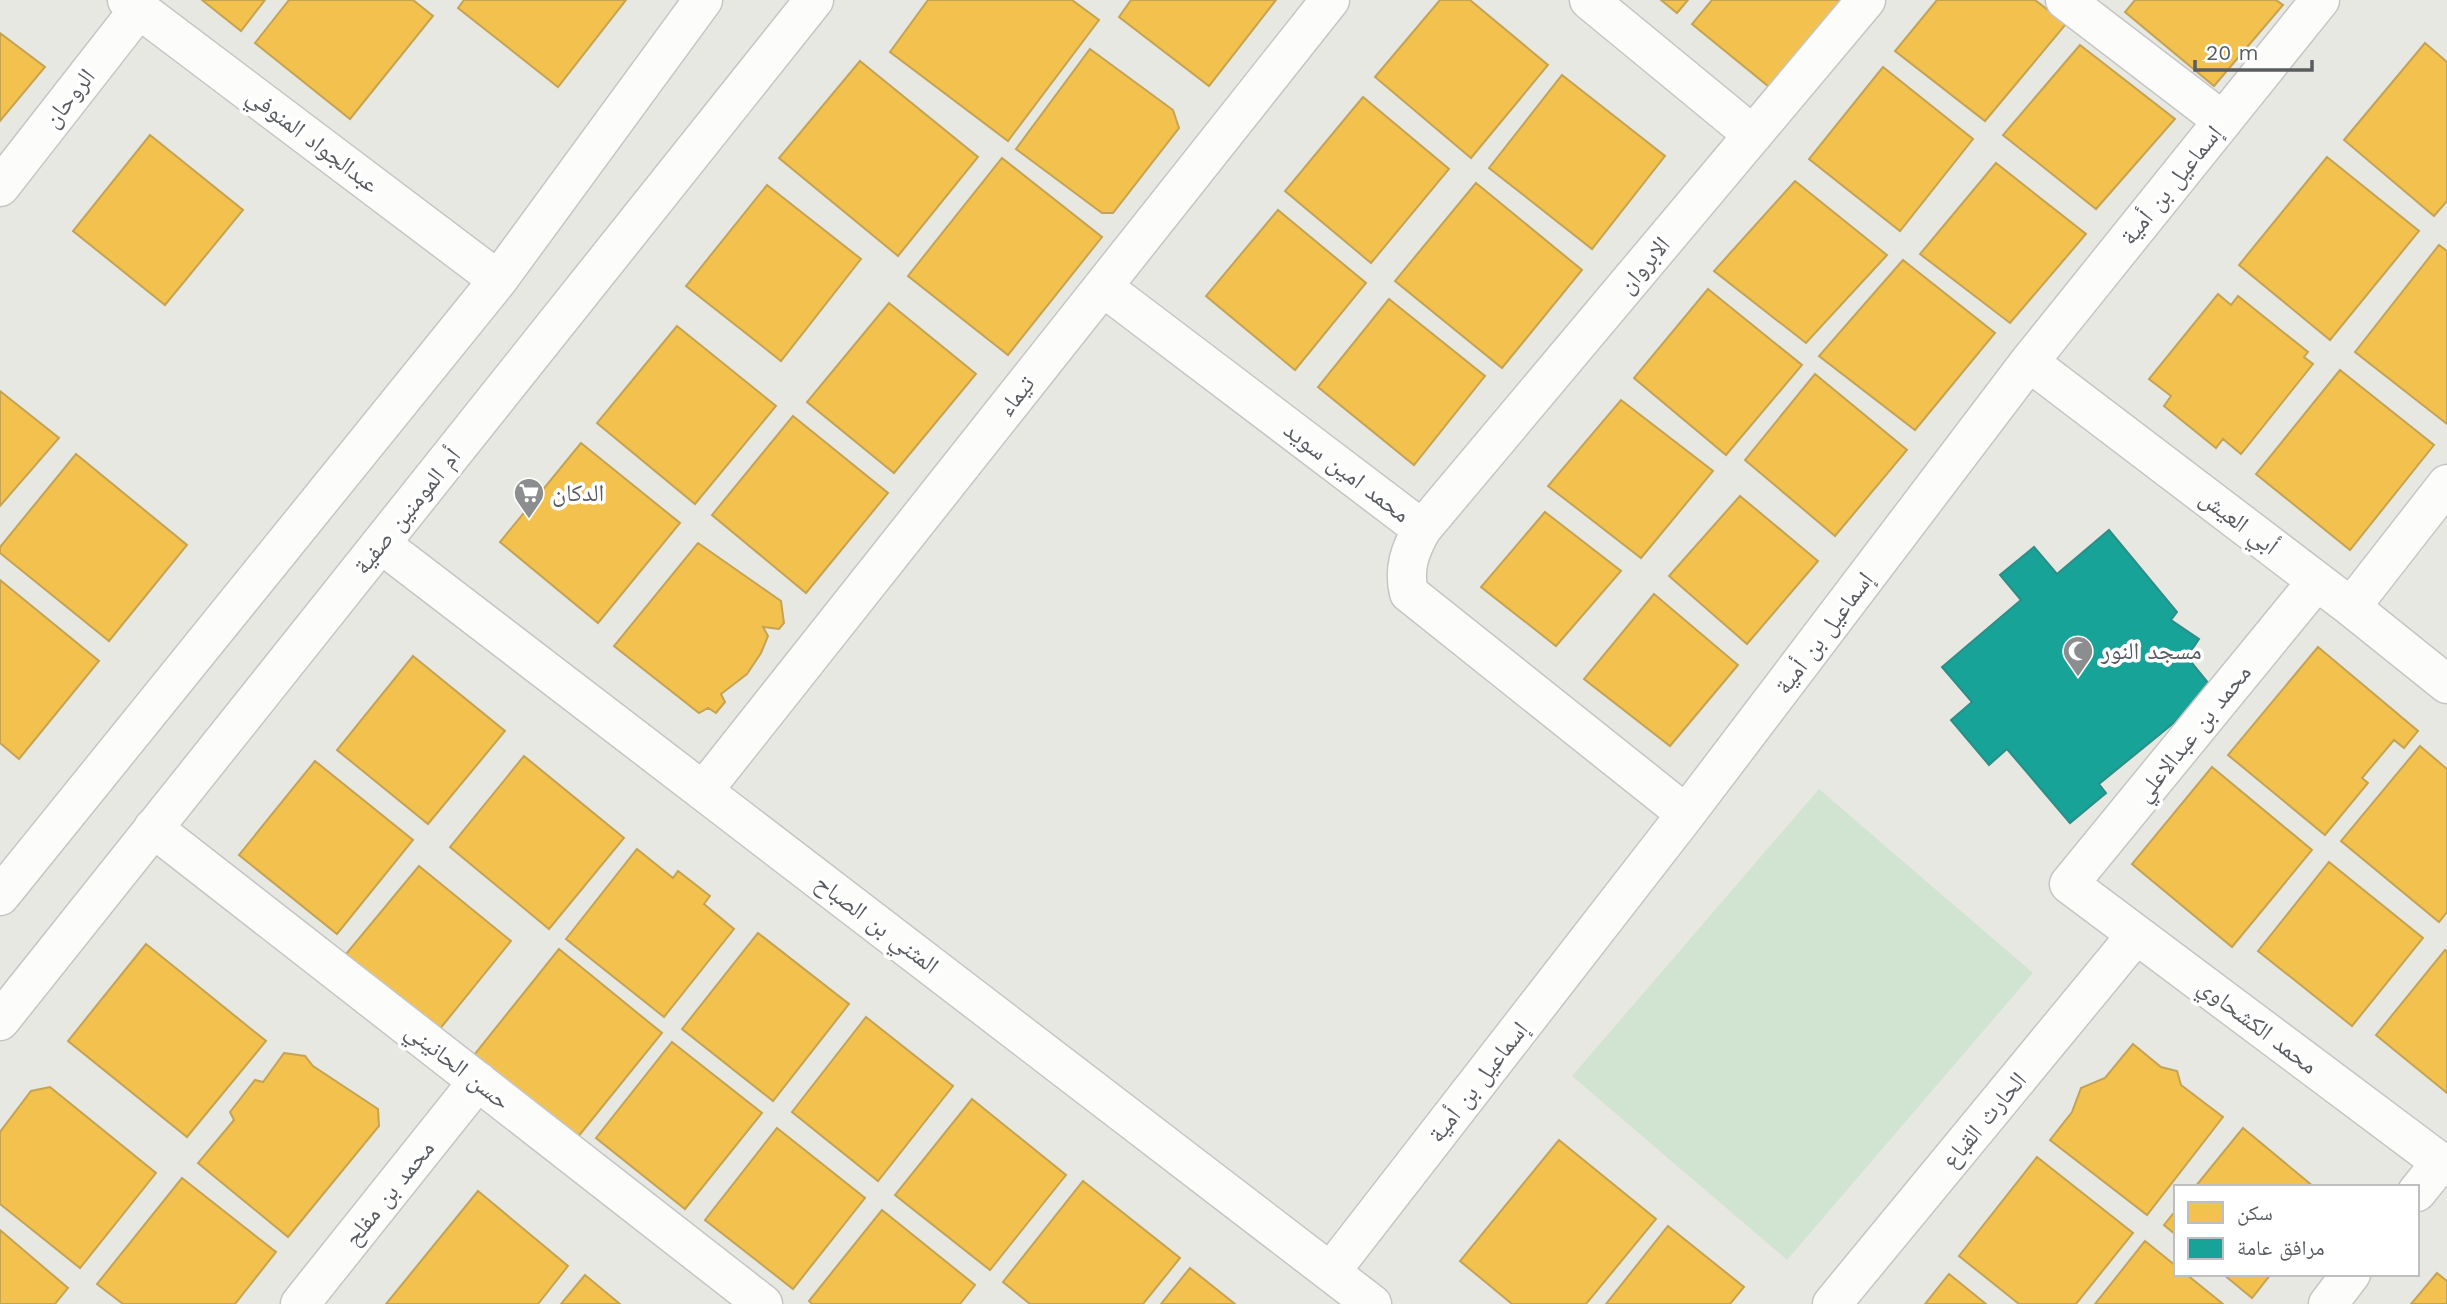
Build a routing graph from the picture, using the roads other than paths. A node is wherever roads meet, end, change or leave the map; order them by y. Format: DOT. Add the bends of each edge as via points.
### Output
graph roads {
  1 [pos="703,0"];
  2 [pos="814,0"];
  3 [pos="1330,0"];
  4 [pos="1589,0"];
  5 [pos="1866,0"];
  6 [pos="2066,0"];
  7 [pos="2320,0"];
  8 [pos="133,4"];
  9 [pos="2224,121"];
  10 [pos="1752,135"];
  11 [pos="0,187"];
  12 [pos="498,280"];
  13 [pos="1103,287"];
  14 [pos="2029,362"];
  15 [pos="2447,484"];
  16 [pos="1422,529"];
  17 [pos="381,544"];
  18 [pos="2317,581"];
  19 [pos="2351,607"];
  20 [pos="2447,684"];
  21 [pos="703,791"];
  22 [pos="1686,814"];
  23 [pos="153,828"];
  24 [pos="2069,884"];
  25 [pos="0,896"];
  26 [pos="2136,935"];
  27 [pos="0,1021"];
  28 [pos="478,1081"];
  29 [pos="2444,1165"];
  30 [pos="2419,1190"];
  31 [pos="1332,1270"];
  32 [pos="2349,1276"];
  33 [pos="299,1304"];
  34 [pos="763,1304"];
  35 [pos="1372,1304"];
  36 [pos="1832,1304"];
  37 [pos="2328,1304"];
  1 -- 12 [label="street"];
  2 -- 17 [label="street, أم المومنين صفية"];
  3 -- 13 [label="street, تيماء"];
  4 -- 10 [label="street"];
  5 -- 10 [label="street, الابروان"];
  6 -- 9 [label="street"];
  7 -- 9 [label="street, إسماعيل بن أمية"];
  8 -- 11 [label="street, الروحان"];
  8 -- 12 [label="street, عبدالجواد المنوفي"];
  9 -- 14 [label="street, إسماعيل بن أمية"];
  10 -- 16 [label="street, الابروان"];
  12 -- 25 [label="street"];
  13 -- 16 [label="street, محمد امين سويد"];
  13 -- 21 [label="street, تيماء"];
  14 -- 18 [label="street, أبي العيش"];
  14 -- 22 [label="street, إسماعيل بن أمية"];
  15 -- 19 [label="street"];
  16 -- 22 [label="street, محمد امين سويد" via="1405,577 1409,593"];
  17 -- 21 [label="street, المثني بن الصباح"];
  17 -- 23 [label="street, أم المومنين صفية"];
  18 -- 19 [label="street, أبي العيش"];
  18 -- 24 [label="street, محمد بن عبدالاعلي"];
  19 -- 20 [label="street, أبي العيش"];
  21 -- 31 [label="street, المثني بن الصباح"];
  22 -- 31 [label="street, إسماعيل بن أمية"];
  23 -- 27 [label="street, أم المومنين صفية"];
  23 -- 28 [label="street, حسن الحانيني"];
  24 -- 26 [label="street, محمد الكشحاوي"];
  26 -- 29 [label="street, محمد الكشحاوي"];
  26 -- 36 [label="street, الحارث القباع"];
  28 -- 33 [label="street, محمد بن مفلح"];
  28 -- 34 [label="street, حسن الحانيني"];
  29 -- 30 [label="street"];
  31 -- 35 [label="street, المثني بن الصباح"];
  32 -- 37 [label="street"];
}
